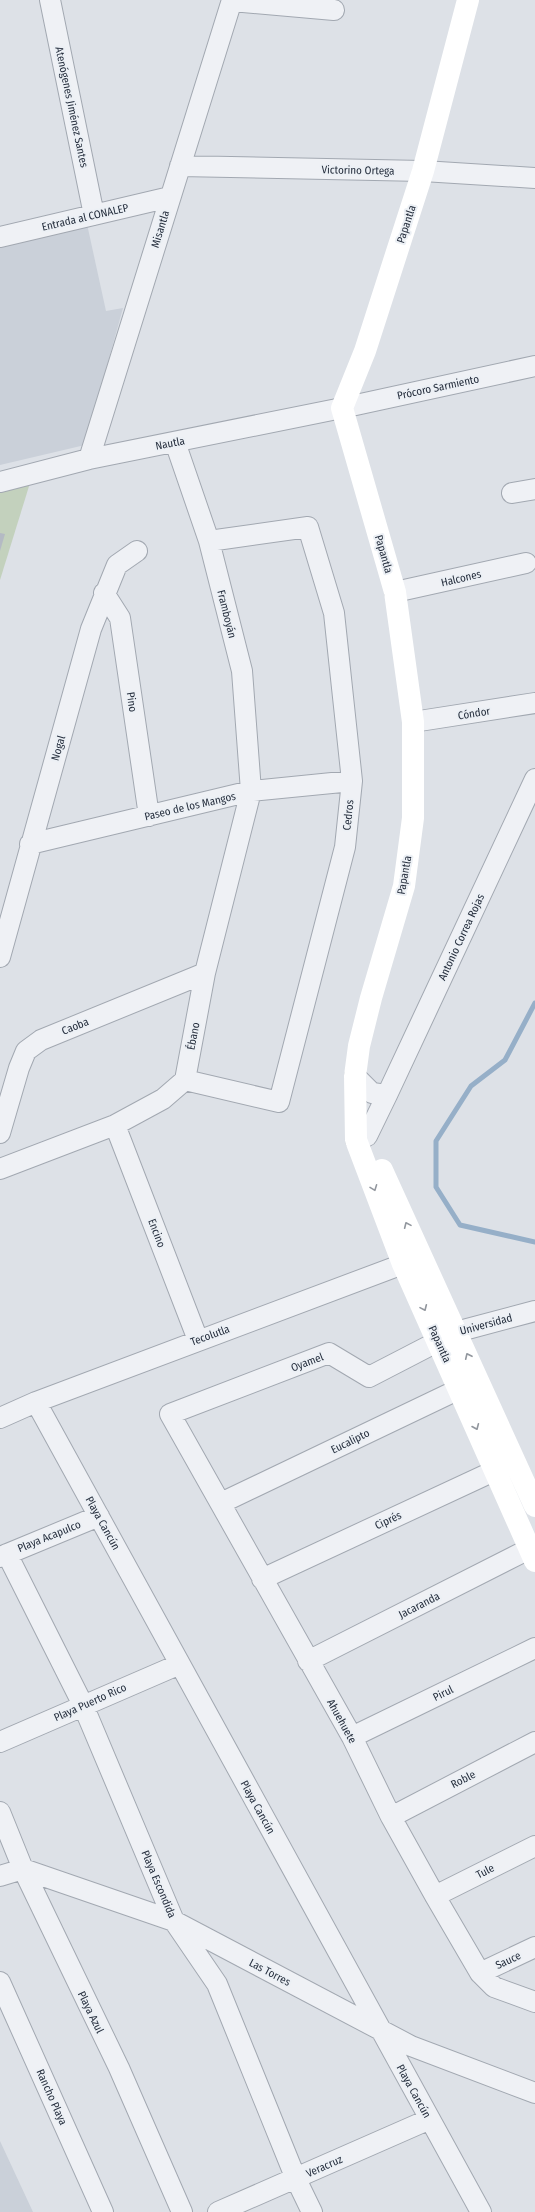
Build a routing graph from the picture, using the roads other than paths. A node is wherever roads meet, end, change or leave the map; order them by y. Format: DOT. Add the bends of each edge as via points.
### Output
graph roads {
  1 [pos="50,0"];
  2 [pos="468,0"];
  3 [pos="232,1"];
  4 [pos="334,10"];
  5 [pos="180,166"];
  6 [pos="423,171"];
  7 [pos="535,178"];
  8 [pos="170,197"];
  9 [pos="94,215"];
  10 [pos="0,237"];
  11 [pos="535,366"];
  12 [pos="342,408"];
  13 [pos="175,442"];
  14 [pos="89,459"];
  15 [pos="0,482"];
  16 [pos="535,489"];
  17 [pos="512,493"];
  18 [pos="209,541"];
  19 [pos="137,551"];
  20 [pos="526,563"];
  21 [pos="395,592"];
  22 [pos="104,593"];
  23 [pos="535,703"];
  24 [pos="413,722"];
  25 [pos="535,779"];
  26 [pos="352,781"];
  27 [pos="251,791"];
  28 [pos="149,816"];
  29 [pos="30,844"];
  30 [pos="0,957"];
  31 [pos="205,973"];
  32 [pos="355,1076"];
  33 [pos="185,1080"];
  34 [pos="387,1095"];
  35 [pos="116,1125"];
  36 [pos="0,1133"];
  37 [pos="359,1133"];
  38 [pos="0,1169"];
  39 [pos="412,1259"];
  40 [pos="535,1311"];
  41 [pos="447,1336"];
  42 [pos="198,1340"];
  43 [pos="469,1384"];
  44 [pos="36,1402"];
  45 [pos="170,1414"];
  46 [pos="0,1418"];
  47 [pos="514,1461"];
  48 [pos="494,1471"];
  49 [pos="221,1503"];
  50 [pos="535,1506"];
  51 [pos="99,1516"];
  52 [pos="4,1555"];
  53 [pos="532,1555"];
  54 [pos="262,1579"];
  55 [pos="535,1648"];
  56 [pos="308,1661"];
  57 [pos="180,1664"];
  58 [pos="83,1705"];
  59 [pos="352,1737"];
  60 [pos="0,1742"];
  61 [pos="535,1742"];
  62 [pos="0,1812"];
  63 [pos="391,1816"];
  64 [pos="535,1846"];
  65 [pos="22,1869"];
  66 [pos="0,1876"];
  67 [pos="435,1896"];
  68 [pos="174,1921"];
  69 [pos="535,1947"];
  70 [pos="480,1973"];
  71 [pos="0,1982"];
  72 [pos="535,2002"];
  73 [pos="381,2031"];
  74 [pos="535,2093"];
  75 [pos="430,2120"];
  76 [pos="296,2179"];
  77 [pos="103,2212"];
  78 [pos="182,2212"];
  79 [pos="218,2212"];
  80 [pos="312,2212"];
  81 [pos="481,2212"];
  1 -- 9 [label="street, Atenógenes Jiménez Santes"];
  2 -- 6 [label="street, Papantla"];
  3 -- 4 [label="street"];
  3 -- 5 [label="street, Misantla"];
  5 -- 6 [label="street, Victorino Ortega"];
  5 -- 8 [label="street, Misantla"];
  6 -- 7 [label="street, Victorino Ortega"];
  6 -- 12 [label="street, Papantla" via="364,351"];
  8 -- 9 [label="street, Entrada al CONALEP"];
  8 -- 14 [label="street, Misantla"];
  9 -- 10 [label="street, Entrada al CONALEP"];
  11 -- 12 [label="street, Prócoro Sarmiento"];
  12 -- 13 [label="street, Nautla"];
  12 -- 21 [label="street, Papantla"];
  13 -- 14 [label="street, Nautla"];
  13 -- 18 [label="street, Framboyán"];
  14 -- 15 [label="street, Nautla"];
  16 -- 17 [label="street"];
  18 -- 26 [label="street, Cedros" via="308,527 334,613"];
  18 -- 27 [label="street, Framboyán" via="242,671"];
  19 -- 22 [label="street, Nogal" via="117,565"];
  20 -- 21 [label="street, Halcones"];
  21 -- 24 [label="street, Papantla"];
  22 -- 28 [label="street, Pino" via="120,618"];
  22 -- 29 [label="street, Nogal" via="91,629"];
  23 -- 24 [label="street, Cóndor"];
  24 -- 32 [label="street, Papantla" via="413,818 404,886 371,998 359,1046"];
  25 -- 34 [label="street, Antonio Correa Rojas"];
  26 -- 27 [label="street, Paseo de los Mangos"];
  26 -- 33 [label="street, Cedros" via="345,847 279,1102"];
  27 -- 28 [label="street, Paseo de los Mangos"];
  27 -- 31 [label="street, Ébano"];
  28 -- 29 [label="street, Paseo de los Mangos"];
  29 -- 30 [label="street, Nogal"];
  31 -- 33 [label="street, Ébano"];
  31 -- 36 [label="street, Caoba" via="41,1040 26,1051"];
  32 -- 34 [label="street" via="372,1093"];
  32 -- 37 [label="street, Papantla"];
  33 -- 35 [label="street" via="163,1099"];
  34 -- 37 [label="street, Antonio Correa Rojas"];
  35 -- 38 [label="street"];
  35 -- 42 [label="street, Encino"];
  37 -- 39 [label="street, Papantla"];
  39 -- 41 [label="street, Papantla"];
  39 -- 42 [label="street, Tecolutla"];
  40 -- 41 [label="street, Universidad"];
  41 -- 43 [label="street, Papantla"];
  41 -- 45 [label="street, Oyamel" via="369,1376 329,1353"];
  42 -- 44 [label="street, Tecolutla"];
  43 -- 47 [label="street, Papantla"];
  43 -- 48 [label="street, Papantla, one-way"];
  43 -- 49 [label="street, Eucalipto"];
  44 -- 46 [label="street, Tecolutla"];
  44 -- 51 [label="street, Playa Cancún"];
  45 -- 49 [label="street, Ahuehuete"];
  47 -- 48 [label="street, Ciprés"];
  47 -- 50 [label="street, Papantla"];
  48 -- 53 [label="street, Papantla"];
  48 -- 54 [label="street, Ciprés"];
  49 -- 54 [label="street, Ahuehuete"];
  51 -- 52 [label="street, Playa Acapulco"];
  51 -- 57 [label="street, Playa Cancún"];
  52 -- 58 [label="street, Playa Escondida"];
  53 -- 56 [label="street, Jacaranda"];
  54 -- 56 [label="street, Ahuehuete"];
  55 -- 59 [label="street, Pirul"];
  56 -- 59 [label="street, Ahuehuete"];
  57 -- 58 [label="street, Playa Puerto Rico"];
  57 -- 73 [label="street, Playa Cancún"];
  58 -- 60 [label="street, Playa Puerto Rico"];
  58 -- 68 [label="street, Playa Escondida"];
  59 -- 63 [label="street, Ahuehuete"];
  61 -- 63 [label="street, Roble"];
  62 -- 65 [label="street, Playa Azul"];
  63 -- 67 [label="street, Ahuehuete"];
  64 -- 67 [label="street, Tule"];
  65 -- 66 [label="street"];
  65 -- 68 [label="street, Las Torres"];
  65 -- 78 [label="street, Playa Azul" via="119,2068"];
  67 -- 70 [label="street, Ahuehuete"];
  68 -- 73 [label="street, Las Torres"];
  68 -- 76 [label="street, Playa Escondida" via="217,1984"];
  69 -- 70 [label="street, Sauce"];
  70 -- 72 [label="street, Ahuehuete" via="494,1987"];
  71 -- 77 [label="street, Rancho Playa"];
  73 -- 74 [label="street, Las Torres" via="411,2046"];
  73 -- 75 [label="street, Playa Cancún"];
  75 -- 76 [label="street, Veracruz"];
  75 -- 81 [label="street, Playa Cancún"];
  76 -- 79 [label="street, Veracruz"];
  76 -- 80 [label="street, Playa Escondida"];
}
